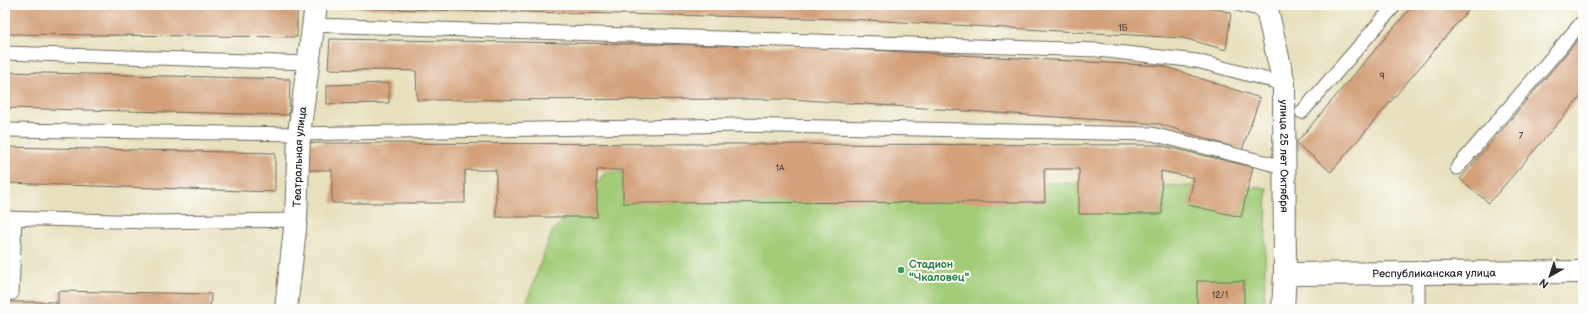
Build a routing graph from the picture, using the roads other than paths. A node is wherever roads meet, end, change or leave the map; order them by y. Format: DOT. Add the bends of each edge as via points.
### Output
graph roads {
  1 [pos="1241,5"];
  2 [pos="1395,5"];
  3 [pos="1267,8"];
  4 [pos="314,15"];
  5 [pos="1583,21"];
  6 [pos="5,53"];
  7 [pos="308,63"];
  8 [pos="1284,84"];
  9 [pos="1302,112"];
  10 [pos="5,130"];
  11 [pos="299,134"];
  12 [pos="1284,167"];
  13 [pos="1457,168"];
  14 [pos="10,218"];
  15 [pos="296,220"];
  16 [pos="1583,272"];
  17 [pos="1418,273"];
  18 [pos="1285,274"];
  19 [pos="5,294"];
  20 [pos="286,309"];
  21 [pos="1283,309"];
  22 [pos="1418,309"];
  1 -- 3 [label="lane"];
  2 -- 9 [label="lane"];
  3 -- 8 [label="street, улица 25 лет Октября"];
  4 -- 7 [label="street, Театральная улица"];
  4 -- 8 [label="lane" via="1098,50 1197,60"];
  5 -- 13 [label="lane"];
  6 -- 7 [label="lane"];
  7 -- 11 [label="street, Театральная улица"];
  8 -- 12 [label="street, улица 25 лет Октября"];
  10 -- 11 [label="lane"];
  11 -- 12 [label="lane" via="739,125 1152,134"];
  11 -- 15 [label="street, Театральная улица"];
  12 -- 18 [label="street, улица 25 лет Октября"];
  14 -- 15 [label="lane" via="151,222"];
  14 -- 19 [label="lane" via="12,294"];
  15 -- 20 [label="street, Театральная улица"];
  16 -- 17 [label="street, Республиканская улица"];
  17 -- 18 [label="street, Республиканская улица"];
  17 -- 22 [label="lane"];
  18 -- 21 [label="street, улица 25 лет Октября"];
}
